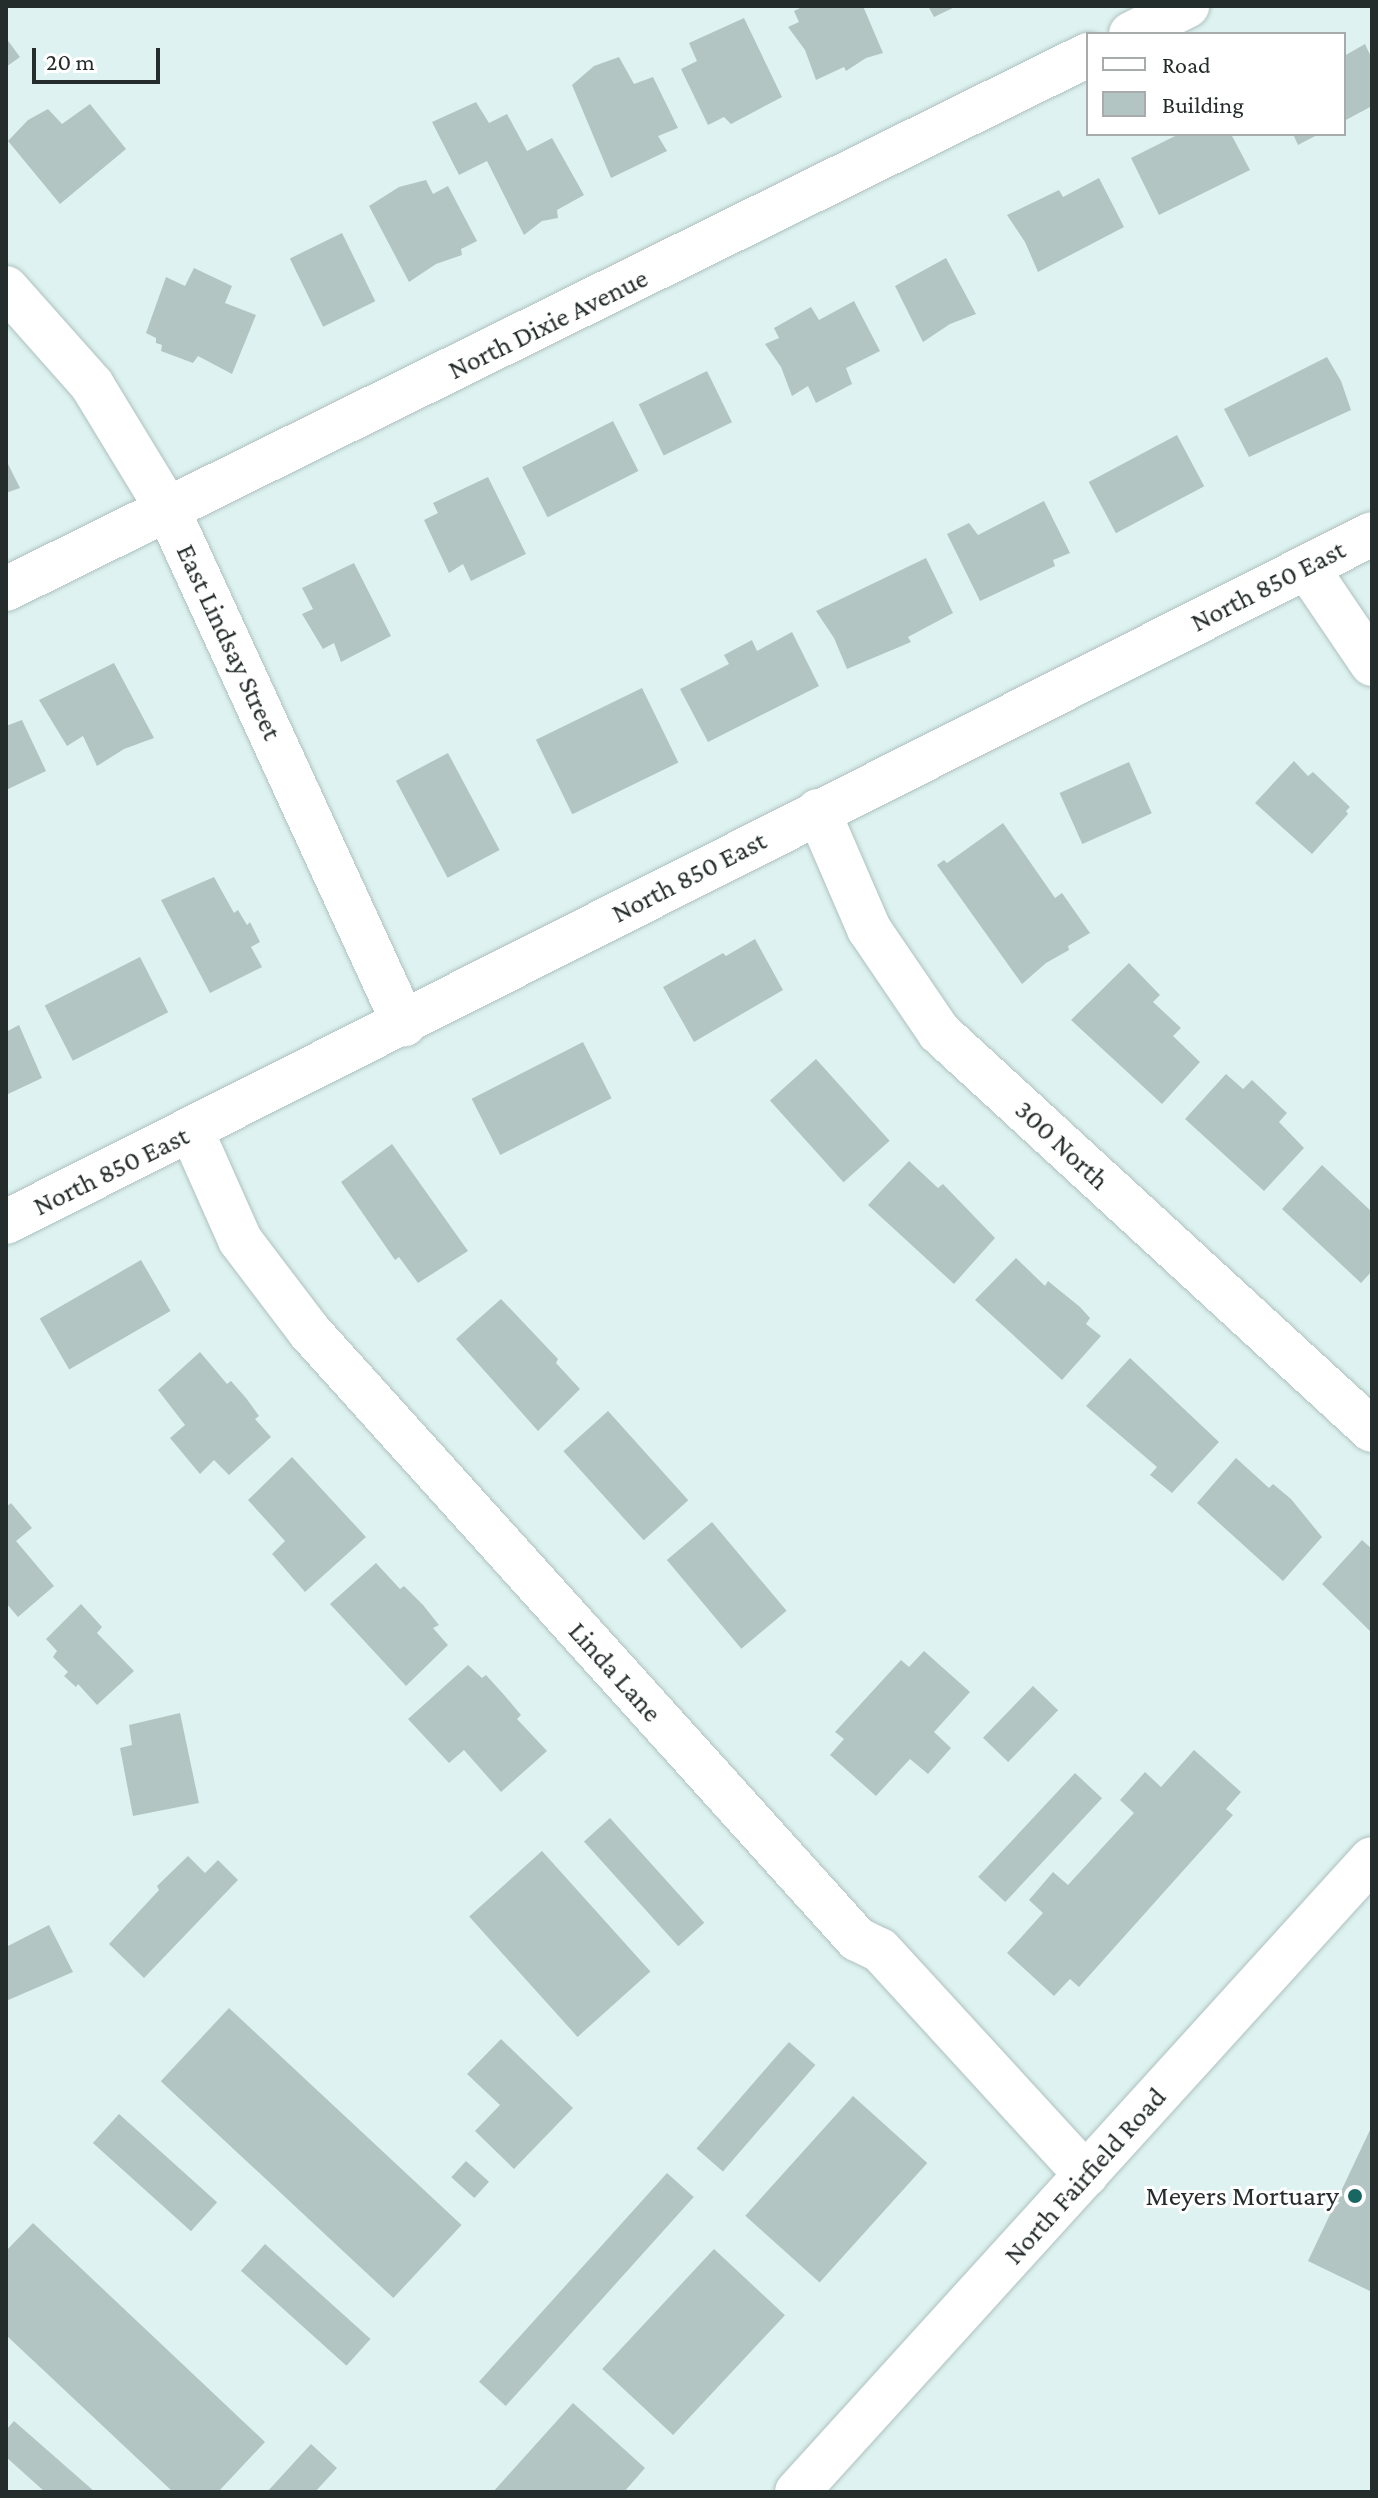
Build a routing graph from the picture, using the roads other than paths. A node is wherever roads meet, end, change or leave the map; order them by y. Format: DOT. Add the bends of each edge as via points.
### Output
graph roads {
  1 [pos="1187,6"];
  2 [pos="1135,32"];
  3 [pos="1086,56"];
  4 [pos="6,288"];
  5 [pos="168,510"];
  6 [pos="1372,534"];
  7 [pos="1307,568"];
  8 [pos="6,589"];
  9 [pos="1372,664"];
  10 [pos="818,811"];
  11 [pos="404,1024"];
  12 [pos="192,1132"];
  13 [pos="6,1222"];
  14 [pos="1372,1430"];
  15 [pos="1372,1859"];
  16 [pos="1086,2175"];
  17 [pos="797,2492"];
  1 -- 2 [label="street"];
  3 -- 5 [label="street, North Dixie Avenue"];
  4 -- 5 [label="street, East Lindsay Street" via="92,385"];
  5 -- 8 [label="street, North Dixie Avenue"];
  5 -- 11 [label="street, East Lindsay Street"];
  6 -- 7 [label="street, North 850 East"];
  7 -- 9 [label="street"];
  7 -- 10 [label="street, North 850 East"];
  10 -- 11 [label="street, North 850 East"];
  10 -- 14 [label="street, 300 North" via="869,929 939,1032"];
  11 -- 12 [label="street, North 850 East"];
  12 -- 13 [label="street, North 850 East"];
  12 -- 16 [label="street, Linda Lane" via="240,1240 309,1331 857,1939 880,1950"];
  15 -- 16 [label="street, North Fairfield Road"];
  16 -- 17 [label="street, North Fairfield Road"];
}
